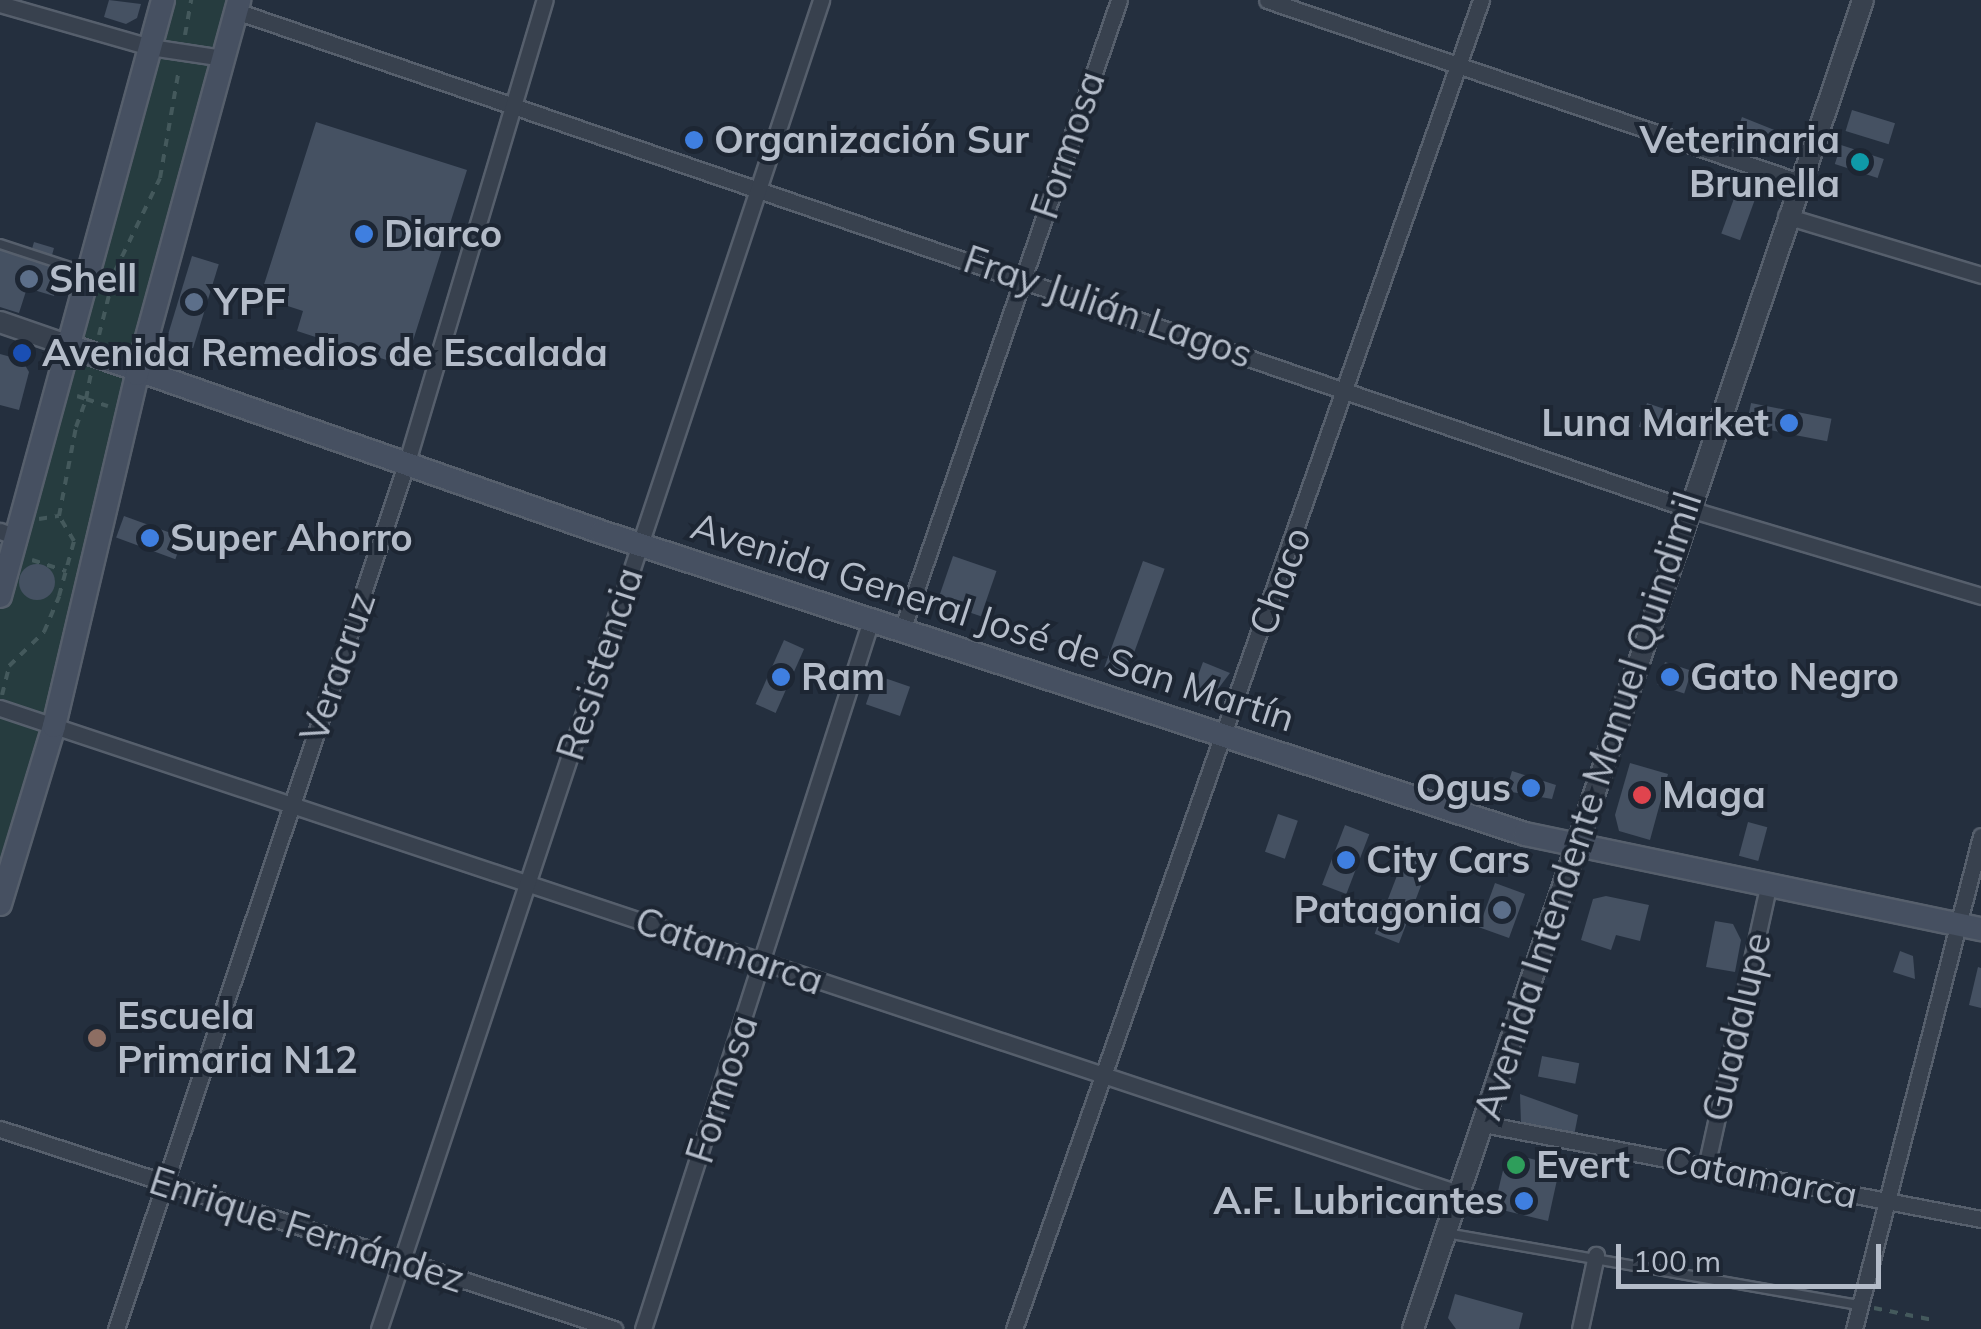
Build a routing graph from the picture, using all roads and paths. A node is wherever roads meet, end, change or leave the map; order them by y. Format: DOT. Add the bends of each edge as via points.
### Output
graph roads {
  1 [pos="163,0"];
  2 [pos="191,0"];
  3 [pos="545,0"];
  4 [pos="821,0"];
  5 [pos="1119,0"];
  6 [pos="1268,0"];
  7 [pos="1481,0"];
  8 [pos="1863,0"];
  9 [pos="0,4"];
  10 [pos="238,6"];
  11 [pos="150,47"];
  12 [pos="182,52"];
  13 [pos="224,58"];
  14 [pos="1459,66"];
  15 [pos="516,105"];
  16 [pos="1797,181"];
  17 [pos="756,190"];
  18 [pos="1786,216"];
  19 [pos="0,244"];
  20 [pos="85,272"];
  21 [pos="1981,276"];
  22 [pos="1021,278"];
  23 [pos="0,322"];
  24 [pos="64,344"];
  25 [pos="94,359"];
  26 [pos="137,374"];
  27 [pos="1349,388"];
  28 [pos="86,399"];
  29 [pos="128,413"];
  30 [pos="406,465"];
  31 [pos="1686,508"];
  32 [pos="59,516"];
  33 [pos="36,520"];
  34 [pos="7,534"];
  35 [pos="640,544"];
  36 [pos="26,558"];
  37 [pos="66,570"];
  38 [pos="0,596"];
  39 [pos="1981,596"];
  40 [pos="872,620"];
  41 [pos="902,630"];
  42 [pos="0,706"];
  43 [pos="54,726"];
  44 [pos="1226,734"];
  45 [pos="292,802"];
  46 [pos="1981,836"];
  47 [pos="1576,848"];
  48 [pos="528,883"];
  49 [pos="1768,888"];
  50 [pos="0,904"];
  51 [pos="1953,924"];
  52 [pos="1981,929"];
  53 [pos="764,963"];
  54 [pos="1104,1074"];
  55 [pos="1483,1124"];
  56 [pos="0,1129"];
  57 [pos="1706,1166"];
  58 [pos="166,1184"];
  59 [pos="1458,1193"];
  60 [pos="1884,1200"];
  61 [pos="1981,1219"];
  62 [pos="1445,1233"];
  63 [pos="1596,1255"];
  64 [pos="402,1261"];
  65 [pos="1860,1305"];
  66 [pos="1933,1320"];
  67 [pos="116,1329"];
  68 [pos="379,1329"];
  69 [pos="614,1329"];
  70 [pos="642,1329"];
  71 [pos="1014,1329"];
  72 [pos="1415,1329"];
  73 [pos="1580,1329"];
  74 [pos="1854,1329"];
  1 -- 11 [label="main road"];
  2 -- 12 [label="path"];
  3 -- 15 [label="street, Veracruz"];
  4 -- 17 [label="street, Resistencia"];
  5 -- 22 [label="street, Formosa"];
  6 -- 14 [label="street"];
  7 -- 14 [label="street, Chaco"];
  8 -- 16 [label="street, Avenida Intendente Manuel Quindimil"];
  9 -- 11 [label="street"];
  10 -- 13 [label="main road"];
  10 -- 15 [label="street, Fray Julián Lagos"];
  11 -- 12 [label="street"];
  11 -- 20 [label="main road"];
  12 -- 13 [label="street"];
  12 -- 25 [label="path" via="160,178 115,271"];
  13 -- 26 [label="main road"];
  14 -- 16 [label="street"];
  14 -- 27 [label="street, Chaco"];
  15 -- 17 [label="street, Fray Julián Lagos"];
  15 -- 30 [label="street, Veracruz"];
  16 -- 18 [label="street, Avenida Intendente Manuel Quindimil"];
  17 -- 22 [label="street, Fray Julián Lagos"];
  17 -- 35 [label="street, Resistencia"];
  18 -- 21 [label="street"];
  18 -- 31 [label="street, Avenida Intendente Manuel Quindimil"];
  19 -- 20 [label="lane"];
  20 -- 24 [label="main road"];
  22 -- 27 [label="street, Fray Julián Lagos"];
  22 -- 41 [label="street, Formosa"];
  23 -- 24 [label="street, Avenida General José de San Martín"];
  24 -- 25 [label="main road, Avenida General José de San Martín"];
  24 -- 34 [label="main road"];
  25 -- 26 [label="main road, Avenida General José de San Martín"];
  25 -- 28 [label="path"];
  26 -- 29 [label="main road"];
  26 -- 30 [label="main road, Avenida General José de San Martín"];
  27 -- 31 [label="street, Fray Julián Lagos"];
  27 -- 44 [label="street, Chaco"];
  28 -- 29 [label="path"];
  28 -- 32 [label="path"];
  29 -- 43 [label="main road"];
  30 -- 35 [label="main road, Avenida General José de San Martín"];
  30 -- 45 [label="street, Veracruz"];
  31 -- 39 [label="street, Fray Julián Lagos"];
  31 -- 47 [label="street, Avenida Intendente Manuel Quindimil"];
  32 -- 33 [label="path"];
  32 -- 37 [label="path" via="73,530"];
  34 -- 38 [label="main road"];
  35 -- 40 [label="main road, Avenida General José de San Martín"];
  35 -- 48 [label="street, Resistencia"];
  36 -- 37 [label="path"];
  37 -- 42 [label="path" via="55,612 9,666"];
  40 -- 41 [label="main road, Avenida General José de San Martín"];
  40 -- 53 [label="street, Formosa"];
  41 -- 44 [label="main road, Avenida General José de San Martín"];
  42 -- 43 [label="street, Catamarca"];
  43 -- 45 [label="street, Catamarca"];
  43 -- 50 [label="main road"];
  44 -- 47 [label="main road, Avenida General José de San Martín"];
  44 -- 54 [label="street, Chaco"];
  45 -- 48 [label="street, Catamarca"];
  45 -- 58 [label="street, Veracruz"];
  46 -- 51 [label="street"];
  47 -- 49 [label="main road, Avenida General José de San Martín"];
  47 -- 55 [label="street, Avenida Intendente Manuel Quindimil"];
  48 -- 53 [label="street, Catamarca"];
  48 -- 64 [label="street, Resistencia"];
  49 -- 51 [label="main road, Avenida General José de San Martín"];
  49 -- 57 [label="street, Guadalupe"];
  51 -- 52 [label="main road, Avenida General José de San Martín"];
  51 -- 60 [label="street"];
  53 -- 54 [label="street, Catamarca"];
  53 -- 70 [label="street, Formosa"];
  54 -- 59 [label="street, Catamarca"];
  54 -- 71 [label="street, Chaco"];
  55 -- 57 [label="street, Catamarca"];
  55 -- 59 [label="street, Avenida Intendente Manuel Quindimil"];
  56 -- 58 [label="street, Enrique Fernández"];
  57 -- 60 [label="street, Catamarca"];
  58 -- 64 [label="street, Enrique Fernández"];
  58 -- 67 [label="street, Veracruz"];
  59 -- 62 [label="street, Avenida Intendente Manuel Quindimil"];
  60 -- 61 [label="street, Catamarca"];
  60 -- 65 [label="street"];
  62 -- 63 [label="lane"];
  62 -- 72 [label="street, Avenida Intendente Manuel Quindimil"];
  63 -- 65 [label="lane"];
  63 -- 73 [label="street"];
  64 -- 68 [label="street, Resistencia"];
  64 -- 69 [label="street, Enrique Fernández"];
  65 -- 66 [label="path"];
  65 -- 74 [label="street"];
}
